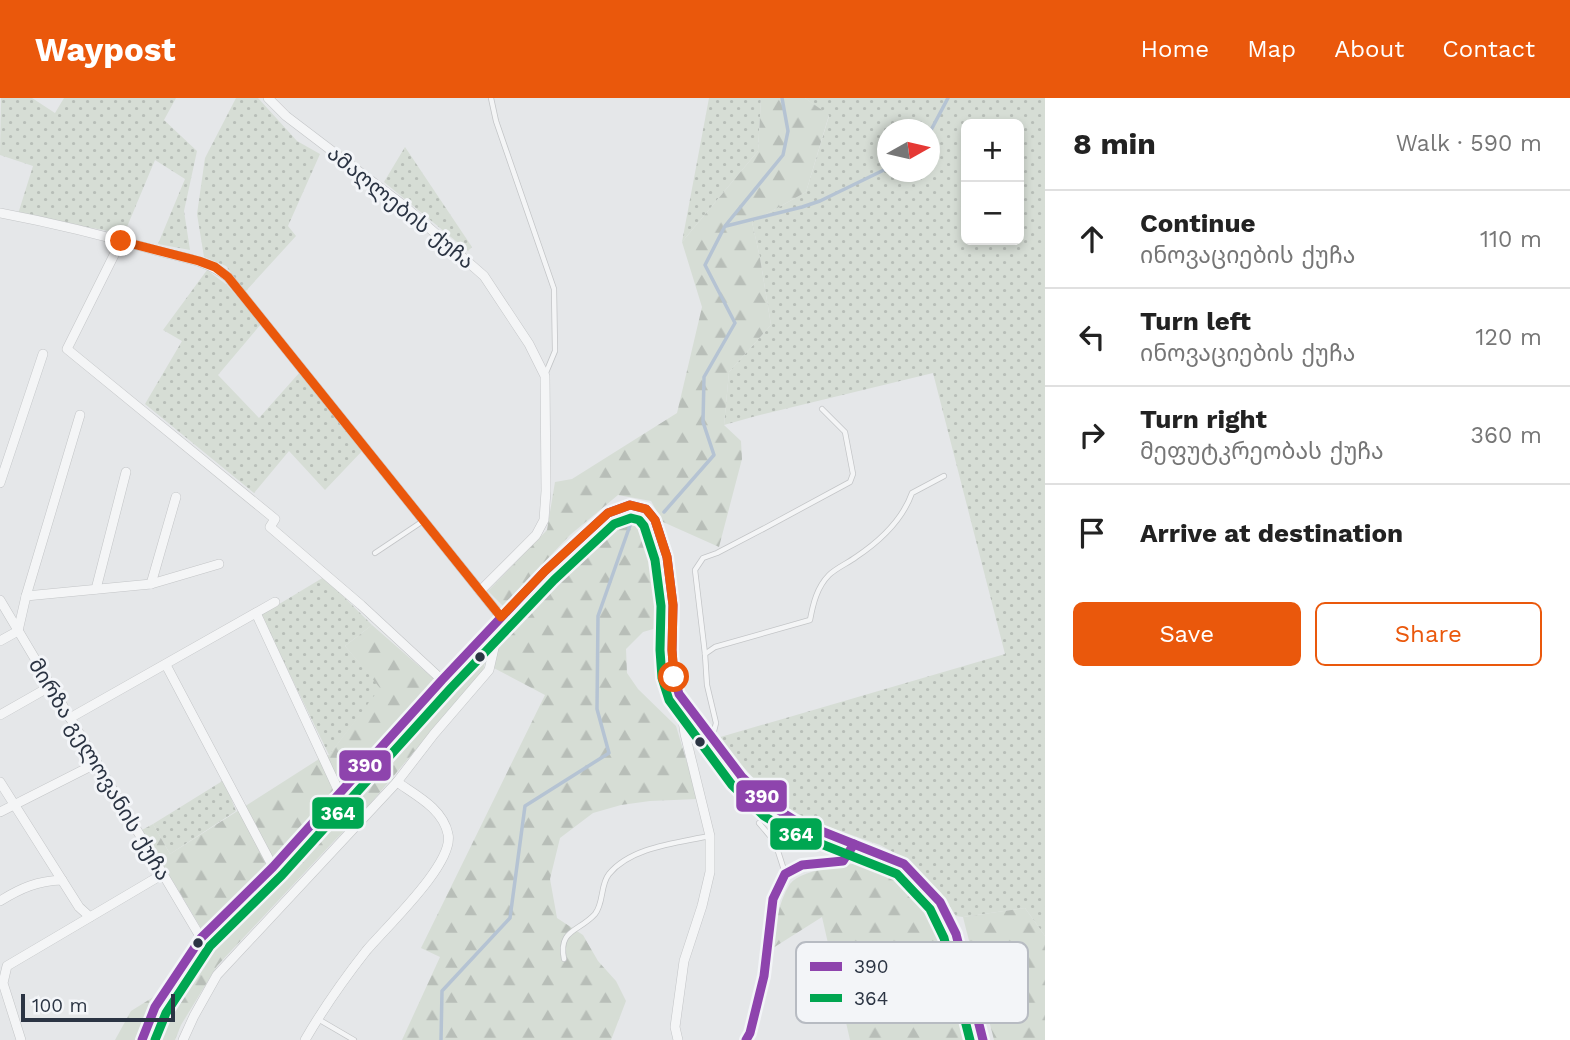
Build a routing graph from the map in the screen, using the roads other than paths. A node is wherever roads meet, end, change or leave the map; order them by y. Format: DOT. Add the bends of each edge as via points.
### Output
graph roads {
  1 [pos="268,98"];
  2 [pos="491,98"];
  3 [pos="0,214"];
  4 [pos="121,241"];
  5 [pos="43,354"];
  6 [pos="545,376"];
  7 [pos="822,409"];
  8 [pos="79,415"];
  9 [pos="126,472"];
  10 [pos="944,476"];
  11 [pos="0,483"];
  12 [pos="176,497"];
  13 [pos="424,520"];
  14 [pos="376,553"];
  15 [pos="219,564"];
  16 [pos="151,583"];
  17 [pos="96,589"];
  18 [pos="480,591"];
  19 [pos="26,596"];
  20 [pos="0,600"];
  21 [pos="275,602"];
  22 [pos="256,613"];
  23 [pos="501,617"];
  24 [pos="18,631"];
  25 [pos="0,642"];
  26 [pos="705,654"];
  27 [pos="166,665"];
  28 [pos="442,680"];
  29 [pos="51,686"];
  30 [pos="678,694"];
  31 [pos="0,715"];
  32 [pos="70,719"];
  33 [pos="712,739"];
  34 [pos="97,763"];
  35 [pos="0,782"];
  36 [pos="397,782"];
  37 [pos="340,794"];
  38 [pos="15,804"];
  39 [pos="0,812"];
  40 [pos="759,823"];
  41 [pos="710,836"];
  42 [pos="854,844"];
  43 [pos="273,867"];
  44 [pos="163,874"];
  45 [pos="785,874"];
  46 [pos="62,880"];
  47 [pos="0,901"];
  48 [pos="90,917"];
  49 [pos="201,938"];
  50 [pos="958,942"];
  51 [pos="564,959"];
  52 [pos="318,1019"];
  53 [pos="979,1023"];
  54 [pos="21,1040"];
  55 [pos="142,1040"];
  56 [pos="183,1040"];
  57 [pos="305,1040"];
  58 [pos="354,1040"];
  59 [pos="678,1040"];
  60 [pos="746,1040"];
  61 [pos="983,1040"];
  1 -- 6 [label="street, ამაღლების ქუჩა" via="484,276"];
  2 -- 6 [label="lane" via="554,289 555,351"];
  3 -- 4 [label="street"];
  4 -- 13 [label="street" via="199,261 228,277"];
  4 -- 28 [label="street" via="68,349 275,519 270,527"];
  5 -- 11 [label="street"];
  6 -- 18 [label="street, ამაღლების ქუჩა" via="544,520 536,535"];
  7 -- 26 [label="lane" via="845,432 853,474 850,482 699,562 695,570"];
  8 -- 19 [label="street"];
  9 -- 17 [label="street"];
  10 -- 26 [label="lane" via="912,493 890,530 829,576 815,597 810,620 715,647"];
  12 -- 16 [label="street"];
  13 -- 14 [label="lane"];
  13 -- 18 [label="street"];
  15 -- 16 [label="street"];
  16 -- 17 [label="street"];
  17 -- 19 [label="street"];
  18 -- 23 [label="street"];
  19 -- 24 [label="street"];
  20 -- 24 [label="street, მირზა გელოვანის ქუჩა"];
  21 -- 22 [label="street"];
  22 -- 27 [label="street"];
  22 -- 37 [label="street"];
  23 -- 28 [label="street"];
  23 -- 30 [label="street" via="608,513 630,505 646,509 655,520 667,557"];
  23 -- 36 [label="street" via="489,670"];
  24 -- 25 [label="street"];
  24 -- 29 [label="street, მირზა გელოვანის ქუჩა"];
  26 -- 33 [label="lane" via="716,723"];
  27 -- 32 [label="street"];
  27 -- 43 [label="street"];
  28 -- 37 [label="street"];
  29 -- 31 [label="street"];
  29 -- 32 [label="street, მირზა გელოვანის ქუჩა"];
  30 -- 33 [label="street"];
  30 -- 41 [label="street"];
  32 -- 34 [label="street, მირზა გელოვანის ქუჩა"];
  33 -- 42 [label="street" via="772,806 796,821"];
  34 -- 38 [label="street"];
  34 -- 44 [label="street, მირზა გელოვანის ქუჩა"];
  35 -- 38 [label="street"];
  36 -- 52 [label="street" via="436,810 448,834 449,848 431,878 366,952"];
  36 -- 56 [label="street" via="217,975"];
  37 -- 43 [label="street"];
  38 -- 39 [label="street"];
  38 -- 46 [label="street"];
  40 -- 45 [label="lane" via="775,842"];
  41 -- 51 [label="lane" via="650,848 625,860 608,875 594,915 567,934"];
  41 -- 59 [label="street" via="710,872 684,961 675,1027"];
  42 -- 45 [label="street" via="843,861 802,865"];
  42 -- 50 [label="street" via="904,864 940,902"];
  43 -- 49 [label="street"];
  44 -- 48 [label="street"];
  44 -- 49 [label="street, მირზა გელოვანის ქუჩა"];
  45 -- 60 [label="street" via="773,898 764,976"];
  46 -- 47 [label="street" via="43,881"];
  46 -- 48 [label="street"];
  48 -- 54 [label="street" via="7,966 4,983"];
  49 -- 55 [label="street" via="155,1007"];
  52 -- 57 [label="street"];
  52 -- 58 [label="lane"];
  53 -- 61 [label="street"];
}
